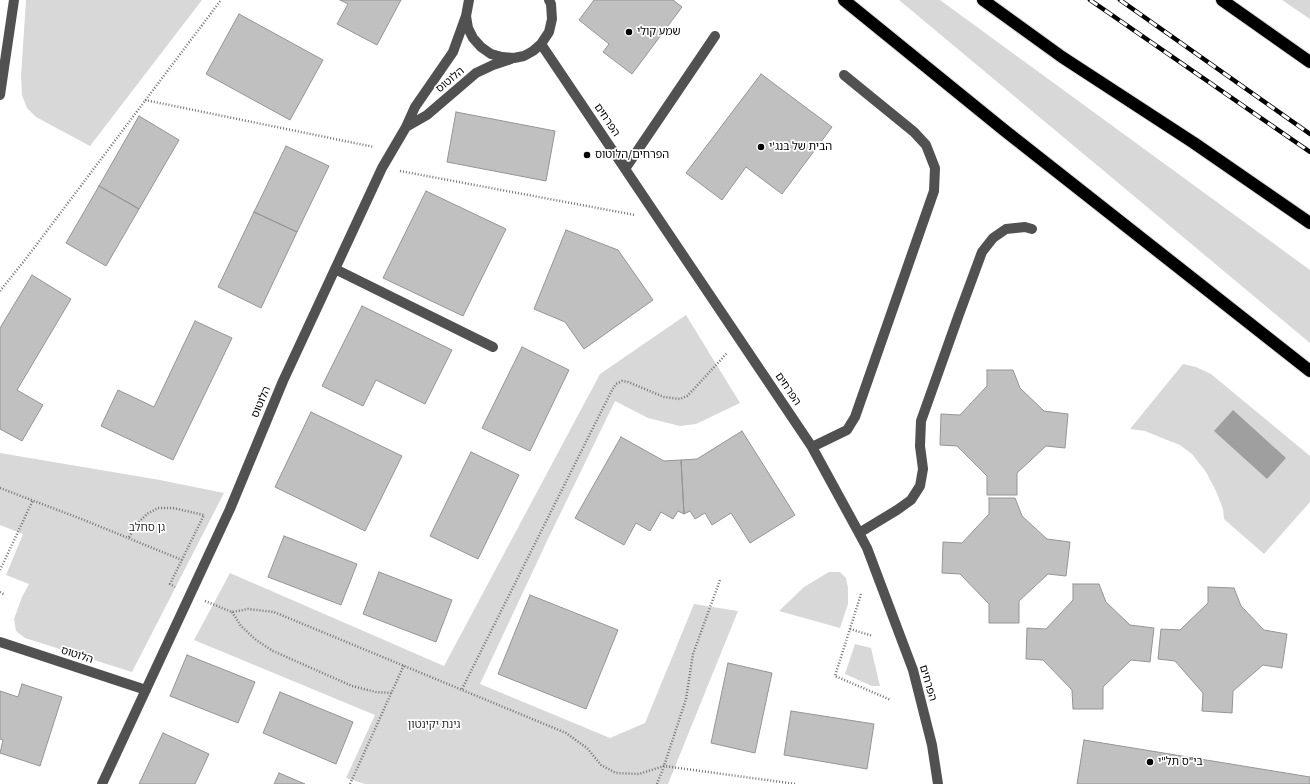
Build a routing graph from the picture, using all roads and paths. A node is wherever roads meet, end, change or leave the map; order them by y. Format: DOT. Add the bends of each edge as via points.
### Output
graph roads {
  1 [pos="14,0"];
  2 [pos="221,0"];
  3 [pos="469,0"];
  4 [pos="549,0"];
  5 [pos="844,0"];
  6 [pos="982,0"];
  7 [pos="1222,0"];
  8 [pos="466,16"];
  9 [pos="715,36"];
  10 [pos="541,44"];
  11 [pos="514,58"];
  12 [pos="1310,62"];
  13 [pos="844,75"];
  14 [pos="0,95"];
  15 [pos="145,100"];
  16 [pos="406,127"];
  17 [pos="393,150"];
  18 [pos="382,168"];
  19 [pos="625,169"];
  20 [pos="660,220"];
  21 [pos="1310,223"];
  22 [pos="1032,230"];
  23 [pos="335,269"];
  24 [pos="0,291"];
  25 [pos="739,339"];
  26 [pos="493,346"];
  27 [pos="1310,371"];
  28 [pos="812,447"];
  29 [pos="0,488"];
  30 [pos="33,500"];
  31 [pos="859,533"];
  32 [pos="129,537"];
  33 [pos="0,570"];
  34 [pos="720,580"];
  35 [pos="0,592"];
  36 [pos="5,594"];
  37 [pos="190,594"];
  38 [pos="860,594"];
  39 [pos="232,612"];
  40 [pos="850,629"];
  41 [pos="873,636"];
  42 [pos="0,642"];
  43 [pos="404,665"];
  44 [pos="146,690"];
  45 [pos="462,690"];
  46 [pos="392,693"];
  47 [pos="891,700"];
  48 [pos="664,766"];
  49 [pos="102,784"];
  50 [pos="350,784"];
  51 [pos="657,784"];
  52 [pos="796,784"];
  53 [pos="938,784"];
  1 -- 14 [label="street"];
  2 -- 15 [label="path"];
  3 -- 8 [label="street, הלוטוס"];
  4 -- 10 [label="street" via="552,19 549,32"];
  5 -- 27 [label="highway" via="1004,130"];
  6 -- 21 [label="highway"];
  7 -- 12 [label="highway"];
  8 -- 11 [label="street" via="468,28 481,47 490,54"];
  8 -- 16 [label="street, הלוטוס" via="453,52 415,107"];
  9 -- 19 [label="street"];
  10 -- 11 [label="street, הלוטוס" via="524,56"];
  10 -- 19 [label="street, הפרחים"];
  11 -- 16 [label="street, הלוטוס" via="476,73 427,115"];
  13 -- 28 [label="street" via="914,132 926,145 935,168 934,191 855,417 847,430"];
  15 -- 17 [label="path"];
  15 -- 24 [label="path"];
  16 -- 17 [label="street, הלוטוס"];
  17 -- 18 [label="street, הלוטוס"];
  18 -- 20 [label="path"];
  18 -- 23 [label="street, הלוטוס"];
  19 -- 20 [label="street, הפרחים"];
  20 -- 25 [label="street, הפרחים"];
  22 -- 31 [label="street" via="1024,227 1006,229 992,238 982,252 921,421 920,446 923,470 920,486 911,500"];
  23 -- 26 [label="street"];
  23 -- 37 [label="street, הלוטוס"];
  25 -- 28 [label="street, הפרחים"];
  25 -- 45 [label="path" via="693,390 680,399 664,397 628,382 616,384"];
  28 -- 31 [label="street, הפרחים"];
  29 -- 30 [label="path"];
  30 -- 32 [label="path"];
  30 -- 33 [label="path"];
  31 -- 53 [label="street, הפרחים" via="913,670 932,745"];
  32 -- 32 [label="path" via="138,523 158,508 204,514 182,560"];
  34 -- 48 [label="path" via="693,654 686,699"];
  35 -- 36 [label="path"];
  37 -- 39 [label="path"];
  37 -- 44 [label="street, הלוטוס"];
  38 -- 40 [label="path"];
  39 -- 43 [label="path" via="248,608 274,612"];
  39 -- 46 [label="path" via="246,631 273,651 352,686"];
  40 -- 41 [label="path"];
  40 -- 47 [label="path" via="835,676"];
  42 -- 44 [label="street, הלוטוס"];
  43 -- 45 [label="path"];
  43 -- 46 [label="path"];
  44 -- 49 [label="street, הלוטוס"];
  45 -- 48 [label="path" via="566,733 587,748 600,765 616,773 639,774"];
  46 -- 50 [label="path"];
  48 -- 51 [label="path"];
  48 -- 52 [label="path"];
}
